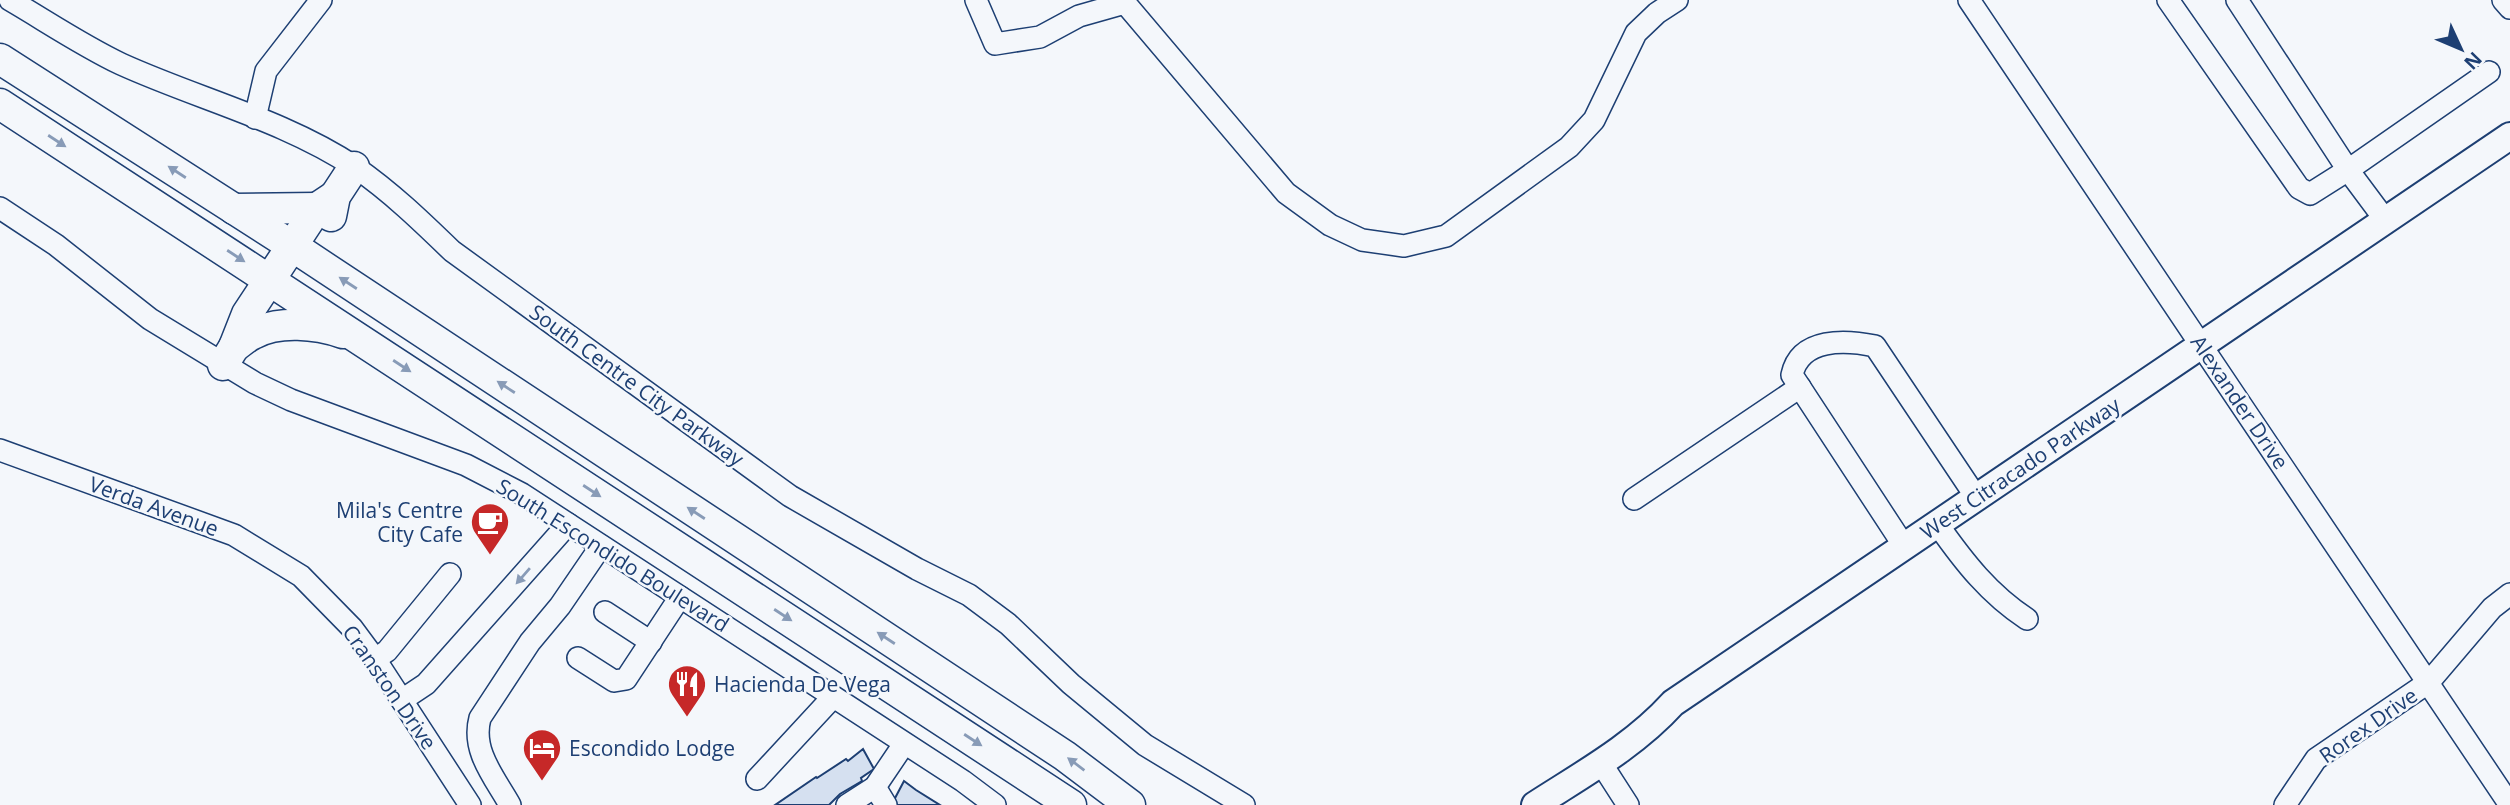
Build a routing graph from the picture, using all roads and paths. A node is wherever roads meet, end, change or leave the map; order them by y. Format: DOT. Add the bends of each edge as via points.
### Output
graph roads {
  1 [pos="10,0"];
  2 [pos="321,0"];
  3 [pos="976,0"];
  4 [pos="1677,0"];
  5 [pos="1969,0"];
  6 [pos="2168,0"];
  7 [pos="2237,0"];
  8 [pos="2503,0"];
  9 [pos="2510,8"];
  10 [pos="0,59"];
  11 [pos="2488,72"];
  12 [pos="0,104"];
  13 [pos="255,118"];
  14 [pos="2510,136"];
  15 [pos="354,167"];
  16 [pos="2348,170"];
  17 [pos="326,202"];
  18 [pos="0,208"];
  19 [pos="234,209"];
  20 [pos="2386,220"];
  21 [pos="299,251"];
  22 [pos="277,283"];
  23 [pos="361,339"];
  24 [pos="2202,345"];
  25 [pos="229,356"];
  26 [pos="1800,387"];
  27 [pos="1,451"];
  28 [pos="1976,497"];
  29 [pos="1634,499"];
  30 [pos="568,524"];
  31 [pos="1938,525"];
  32 [pos="601,546"];
  33 [pos="1904,546"];
  34 [pos="450,575"];
  35 [pos="301,576"];
  36 [pos="2510,594"];
  37 [pos="680,597"];
  38 [pos="605,612"];
  39 [pos="2027,620"];
  40 [pos="651,642"];
  41 [pos="578,658"];
  42 [pos="375,659"];
  43 [pos="2429,682"];
  44 [pos="833,697"];
  45 [pos="402,700"];
  46 [pos="904,744"];
  47 [pos="1601,763"];
  48 [pos="757,779"];
  49 [pos="880,796"];
  50 [pos="2510,804"];
  51 [pos="470,805"];
  52 [pos="510,805"];
  53 [pos="847,805"];
  54 [pos="995,805"];
  55 [pos="1072,805"];
  56 [pos="1130,805"];
  57 [pos="1244,805"];
  58 [pos="1535,805"];
  59 [pos="1628,805"];
  60 [pos="2285,805"];
  1 -- 13 [label="street, South Centre City Parkway" via="119,63"];
  2 -- 13 [label="street" via="266,71"];
  3 -- 4 [label="street" via="995,44 1041,37 1079,16 1125,4 1286,193 1329,225 1362,240 1404,246 1446,236 1569,147 1594,120 1636,33"];
  5 -- 24 [label="street, Alexander Drive"];
  6 -- 16 [label="street" via="2299,188 2310,194"];
  7 -- 16 [label="street"];
  8 -- 9 [label="street"];
  19 -- 10 [label="highway, one-way"];
  11 -- 16 [label="street"];
  12 -- 22 [label="highway, one-way"];
  13 -- 15 [label="street, South Centre City Parkway"];
  14 -- 20 [label="main road, West Citracado Parkway"];
  15 -- 17 [label="highway"];
  15 -- 57 [label="street, South Centre City Parkway" via="452,250 780,488 970,596 1145,745"];
  16 -- 20 [label="street"];
  17 -- 19 [label="highway"];
  17 -- 21 [label="highway" via="330,219"];
  18 -- 25 [label="street, South Escondido Boulevard" via="56,245 150,319"];
  19 -- 21 [label="highway"];
  20 -- 24 [label="main road, West Citracado Parkway"];
  21 -- 22 [label="highway"];
  56 -- 21 [label="highway, one-way" via="1065,756"];
  22 -- 23 [label="highway"];
  22 -- 25 [label="highway" via="247,314"];
  23 -- 25 [label="highway" via="292,324 254,333"];
  23 -- 55 [label="highway, one-way"];
  24 -- 28 [label="main road, West Citracado Parkway"];
  24 -- 43 [label="street, Alexander Drive"];
  25 -- 30 [label="street, South Escondido Boulevard" via="255,383 466,466"];
  26 -- 28 [label="street" via="1792,375 1794,365 1825,342 1875,346"];
  26 -- 29 [label="street"];
  26 -- 33 [label="street"];
  27 -- 35 [label="street, Verda Avenue" via="234,535"];
  28 -- 31 [label="main road, West Citracado Parkway"];
  30 -- 32 [label="street, South Escondido Boulevard"];
  30 -- 45 [label="street, one-way" via="426,684"];
  31 -- 33 [label="main road, West Citracado Parkway"];
  31 -- 39 [label="street" via="1985,587"];
  32 -- 37 [label="street, South Escondido Boulevard"];
  32 -- 52 [label="street" via="480,718 479,750"];
  33 -- 47 [label="main road, West Citracado Parkway" via="1673,703 1654,724"];
  34 -- 42 [label="street" via="387,651"];
  35 -- 42 [label="street, Cranston Drive"];
  36 -- 43 [label="street, Rorex Drive" via="2492,608"];
  37 -- 40 [label="street"];
  37 -- 44 [label="street, South Escondido Boulevard"];
  38 -- 40 [label="street"];
  40 -- 41 [label="street" via="620,682"];
  42 -- 45 [label="street, Cranston Drive"];
  43 -- 50 [label="street, Alexander Drive"];
  43 -- 60 [label="street, Rorex Drive" via="2316,759"];
  44 -- 46 [label="street, South Escondido Boulevard"];
  44 -- 48 [label="street"];
  45 -- 51 [label="street, Cranston Drive"];
  46 -- 49 [label="street"];
  46 -- 54 [label="street, South Escondido Boulevard"];
  47 -- 58 [label="main road, West Citracado Parkway"];
  47 -- 59 [label="street"];
  49 -- 53 [label="street"];
}
